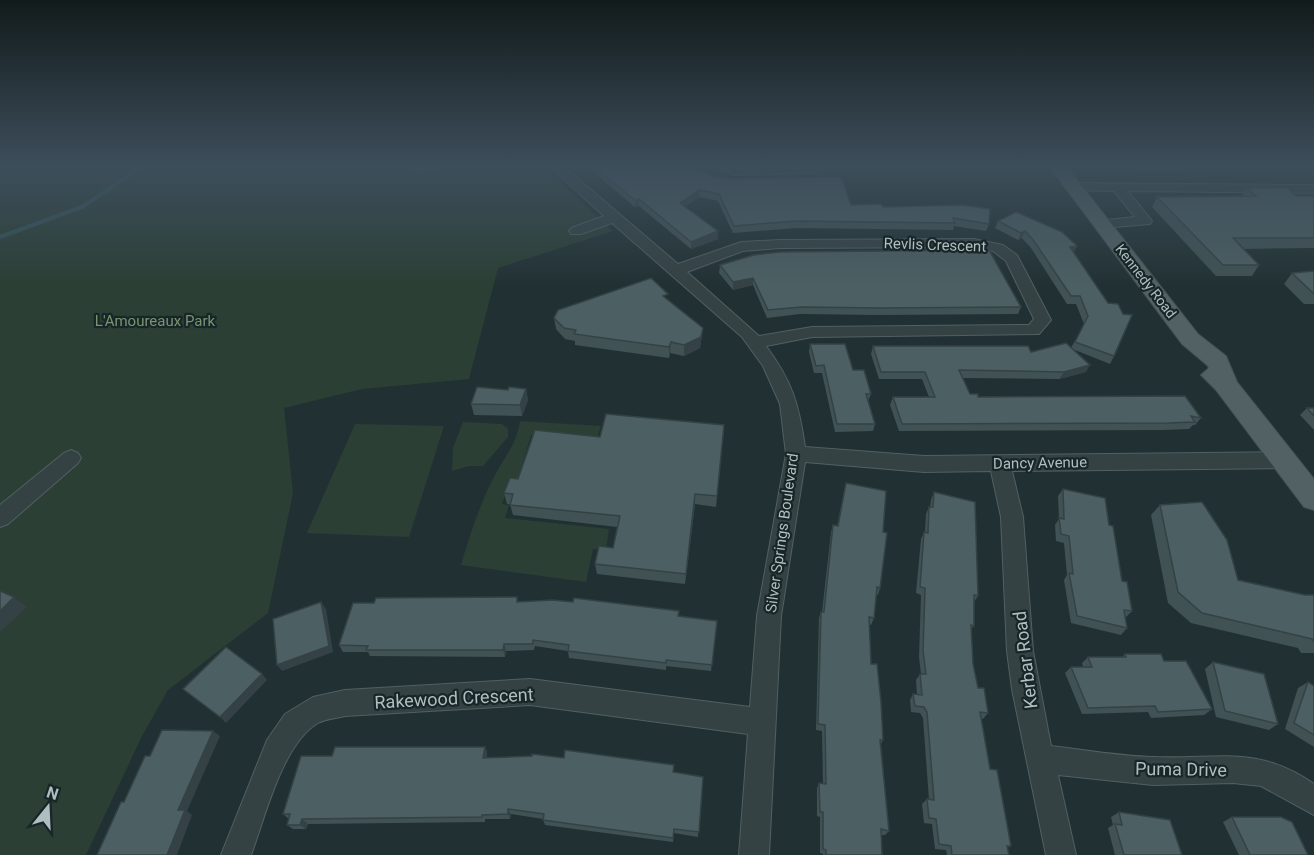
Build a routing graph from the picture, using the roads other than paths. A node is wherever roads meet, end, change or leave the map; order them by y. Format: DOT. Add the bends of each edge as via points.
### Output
graph roads {
  1 [pos="602,206"];
  2 [pos="1088,206"];
  3 [pos="1133,206"];
  4 [pos="615,217"];
  5 [pos="1102,224"];
  6 [pos="576,231"];
  7 [pos="676,270"];
  8 [pos="756,342"];
  9 [pos="796,454"];
  10 [pos="71,458"];
  11 [pos="1284,460"];
  12 [pos="1000,464"];
  13 [pos="1314,499"];
  14 [pos="0,518"];
  15 [pos="760,722"];
  16 [pos="1041,759"];
  17 [pos="1314,801"];
  18 [pos="236,855"];
  19 [pos="754,855"];
  20 [pos="1061,855"];
  1 -- 4 [label="street, Silver Springs Boulevard"];
  2 -- 5 [label="main road, Kennedy Road"];
  3 -- 5 [label="street" via="1145,221"];
  4 -- 6 [label="street"];
  4 -- 7 [label="street, Silver Springs Boulevard"];
  5 -- 11 [label="main road, Kennedy Road" via="1190,339 1192,354 1201,366 1225,384"];
  7 -- 8 [label="street, Silver Springs Boulevard"];
  7 -- 8 [label="street, Revlis Crescent" via="741,247 974,243 998,248 1012,258 1043,320 1033,330 812,332"];
  8 -- 9 [label="street, Silver Springs Boulevard" via="789,404"];
  9 -- 12 [label="street, Dancy Avenue" via="891,462"];
  9 -- 15 [label="street, Silver Springs Boulevard" via="769,616"];
  10 -- 14 [label="street"];
  11 -- 12 [label="street, Dancy Avenue"];
  11 -- 13 [label="main road, Kennedy Road"];
  12 -- 16 [label="street, Kerbar Road" via="1012,517 1021,660"];
  15 -- 18 [label="street, Rakewood Crescent" via="530,692 345,703 313,710 295,724 277,750"];
  15 -- 19 [label="street, Silver Springs Boulevard"];
  16 -- 17 [label="street, Puma Drive" via="1153,771 1263,772"];
  16 -- 20 [label="street, Kerbar Road"];
}
